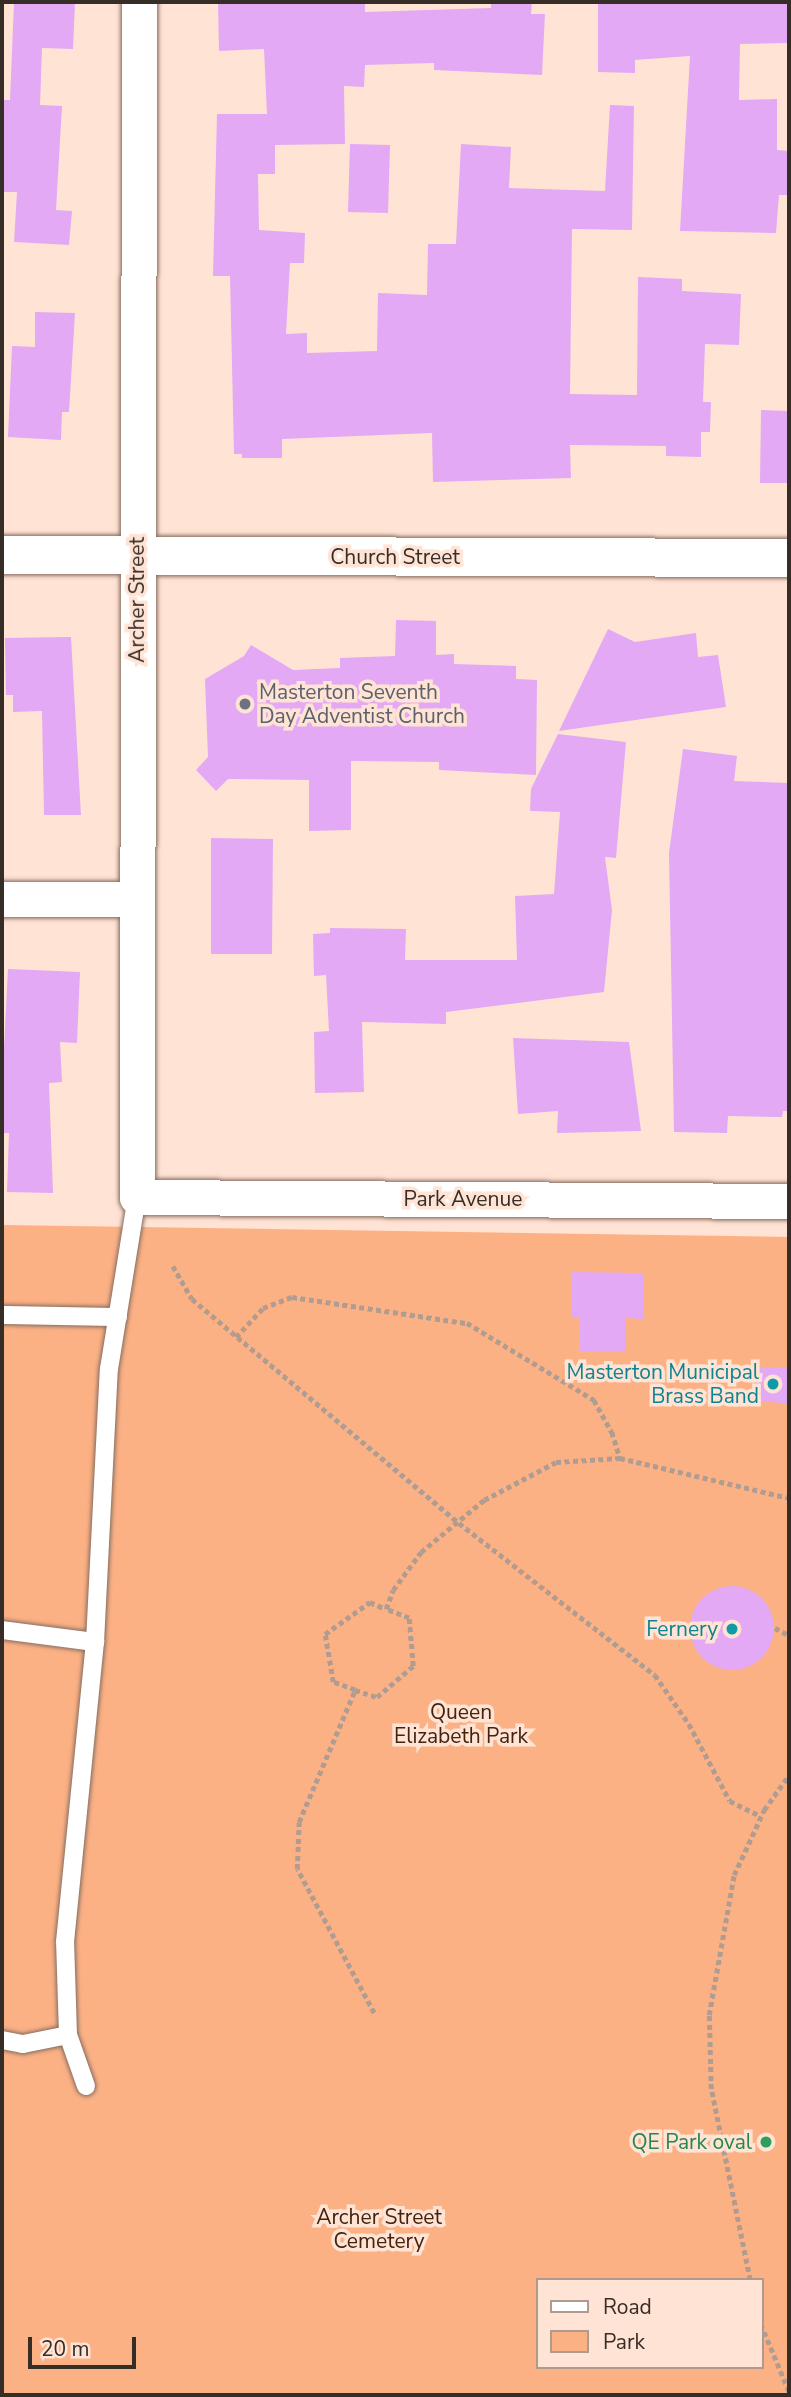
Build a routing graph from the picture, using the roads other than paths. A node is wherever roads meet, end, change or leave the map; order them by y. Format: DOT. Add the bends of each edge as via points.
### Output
graph roads {
  1 [pos="139,2"];
  2 [pos="2,555"];
  3 [pos="137,556"];
  4 [pos="789,558"];
  5 [pos="136,898"];
  6 [pos="2,899"];
  7 [pos="137,1197"];
  8 [pos="789,1201"];
  9 [pos="2,1315"];
  10 [pos="118,1317"];
  11 [pos="2,1630"];
  12 [pos="95,1642"];
  13 [pos="68,2035"];
  14 [pos="2,2040"];
  15 [pos="86,2086"];
  1 -- 3 [label="street, Archer Street"];
  2 -- 3 [label="street, Church Street"];
  3 -- 4 [label="street, Church Street"];
  3 -- 5 [label="street, Archer Street"];
  5 -- 6 [label="street"];
  5 -- 7 [label="street, Archer Street"];
  7 -- 8 [label="street, Park Avenue"];
  7 -- 10 [label="lane"];
  9 -- 10 [label="lane"];
  10 -- 12 [label="lane" via="109,1369"];
  11 -- 12 [label="lane"];
  12 -- 13 [label="lane" via="65,1942"];
  13 -- 14 [label="lane" via="23,2043"];
  13 -- 15 [label="lane"];
}
